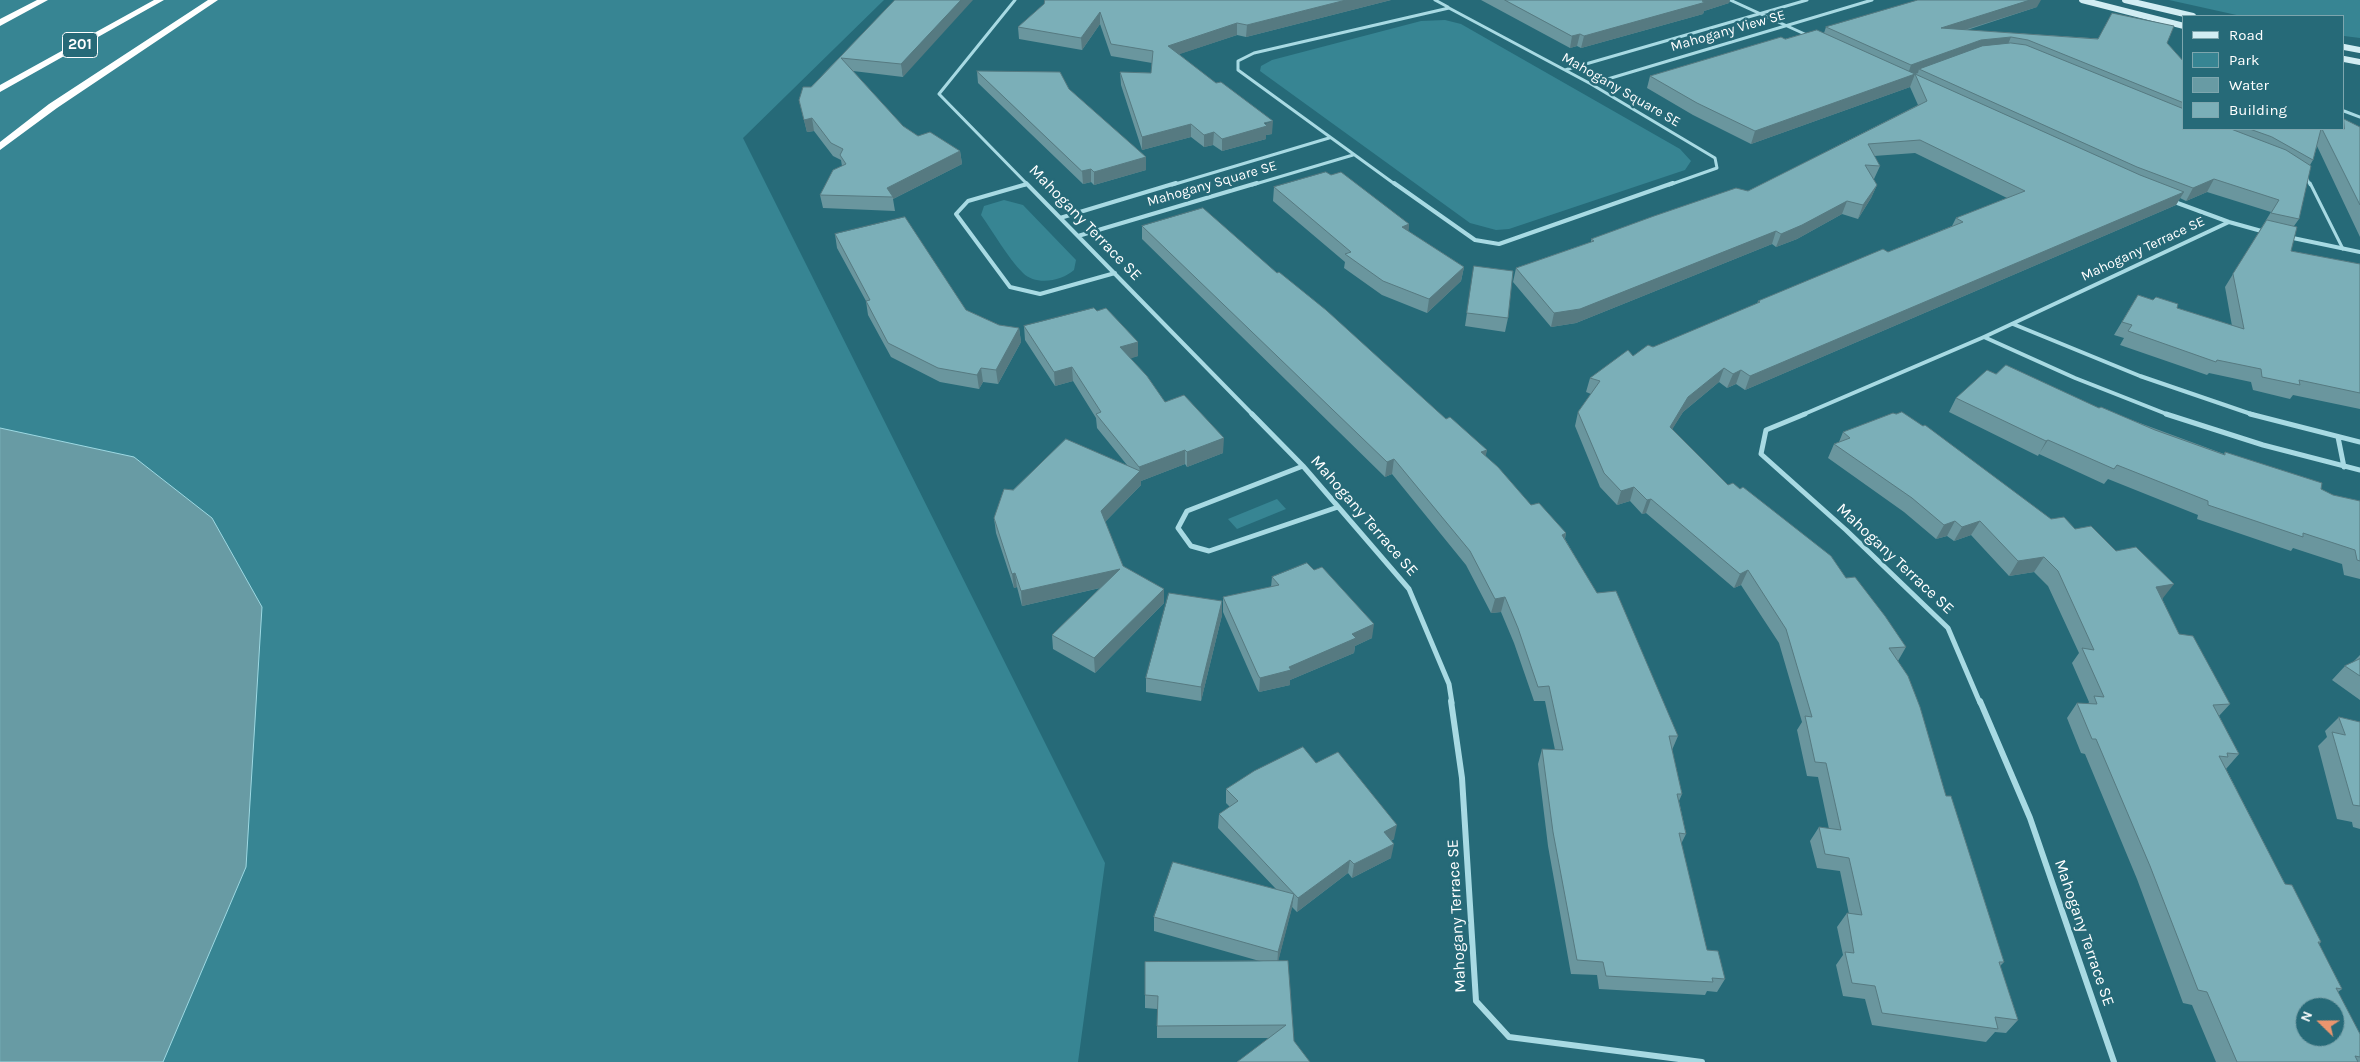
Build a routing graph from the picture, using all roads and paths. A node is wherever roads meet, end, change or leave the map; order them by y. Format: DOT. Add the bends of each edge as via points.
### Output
graph roads {
  1 [pos="44,0"];
  2 [pos="160,0"];
  3 [pos="214,0"];
  4 [pos="1015,0"];
  5 [pos="1435,0"];
  6 [pos="1730,0"];
  7 [pos="1808,0"];
  8 [pos="1872,0"];
  9 [pos="2082,0"];
  10 [pos="2125,0"];
  11 [pos="1449,8"];
  12 [pos="1759,14"];
  13 [pos="2189,15"];
  14 [pos="0,23"];
  15 [pos="2182,25"];
  16 [pos="1786,26"];
  17 [pos="1812,38"];
  18 [pos="2345,47"];
  19 [pos="2360,50"];
  20 [pos="2345,59"];
  21 [pos="2360,62"];
  22 [pos="1565,70"];
  23 [pos="1591,84"];
  24 [pos="0,89"];
  25 [pos="2345,111"];
  26 [pos="2360,117"];
  27 [pos="1329,138"];
  28 [pos="0,147"];
  29 [pos="1353,155"];
  30 [pos="2301,172"];
  31 [pos="1027,184"];
  32 [pos="2169,200"];
  33 [pos="1060,218"];
  34 [pos="2229,222"];
  35 [pos="2274,234"];
  36 [pos="1078,236"];
  37 [pos="2283,236"];
  38 [pos="2343,249"];
  39 [pos="2360,252"];
  40 [pos="1115,274"];
  41 [pos="2013,324"];
  42 [pos="1984,337"];
  43 [pos="2338,437"];
  44 [pos="2360,442"];
  45 [pos="1303,466"];
  46 [pos="2344,466"];
  47 [pos="2360,470"];
  48 [pos="1338,507"];
  49 [pos="1702,1062"];
  50 [pos="2114,1062"];
  1 -- 14 [label="highway"];
  2 -- 24 [label="highway, 201"];
  3 -- 28 [label="highway" via="53,106"];
  4 -- 31 [label="street, Mahogany Terrace SE" via="939,94"];
  5 -- 11 [label="street"];
  6 -- 12 [label="street"];
  7 -- 12 [label="street, Mahogany View SE"];
  8 -- 16 [label="street, Mahogany View SE"];
  9 -- 15 [label="street"];
  10 -- 13 [label="street"];
  11 -- 22 [label="street, Mahogany Square SE"];
  11 -- 27 [label="street, Mahogany Square SE" via="1254,53 1238,62 1238,70"];
  12 -- 16 [label="street"];
  12 -- 22 [label="street, Mahogany View SE"];
  16 -- 17 [label="street"];
  16 -- 23 [label="street, Mahogany View SE"];
  18 -- 19 [label="street"];
  20 -- 21 [label="street"];
  22 -- 23 [label="street, Mahogany Square SE"];
  23 -- 29 [label="street, Mahogany Square SE" via="1715,158 1717,168 1499,244 1475,240"];
  25 -- 26 [label="street"];
  27 -- 29 [label="street, Mahogany Square SE"];
  27 -- 33 [label="street, Mahogany Square SE"];
  29 -- 36 [label="street, Mahogany Square SE"];
  30 -- 38 [label="lane" via="2308,176"];
  31 -- 33 [label="street, Mahogany Terrace SE"];
  31 -- 40 [label="street" via="968,201 956,214 1010,287 1040,294"];
  32 -- 34 [label="street"];
  33 -- 36 [label="street, Mahogany Terrace SE"];
  34 -- 35 [label="street"];
  34 -- 41 [label="street, Mahogany Terrace SE"];
  36 -- 40 [label="street, Mahogany Terrace SE"];
  37 -- 38 [label="street"];
  38 -- 39 [label="street"];
  40 -- 45 [label="street, Mahogany Terrace SE"];
  41 -- 42 [label="street, Mahogany Terrace SE"];
  41 -- 43 [label="street" via="2241,412"];
  42 -- 46 [label="street" via="2140,406 2242,440"];
  42 -- 50 [label="street, Mahogany Terrace SE" via="1766,430 1760,454 1846,530 1948,628 2030,818"];
  43 -- 44 [label="street"];
  43 -- 46 [label="street"];
  45 -- 48 [label="street, Mahogany Terrace SE"];
  45 -- 48 [label="street" via="1187,511 1178,528 1191,546 1209,551"];
  46 -- 47 [label="street"];
  48 -- 49 [label="street, Mahogany Terrace SE" via="1409,589 1449,684 1462,778 1476,1001 1509,1037"];
}
